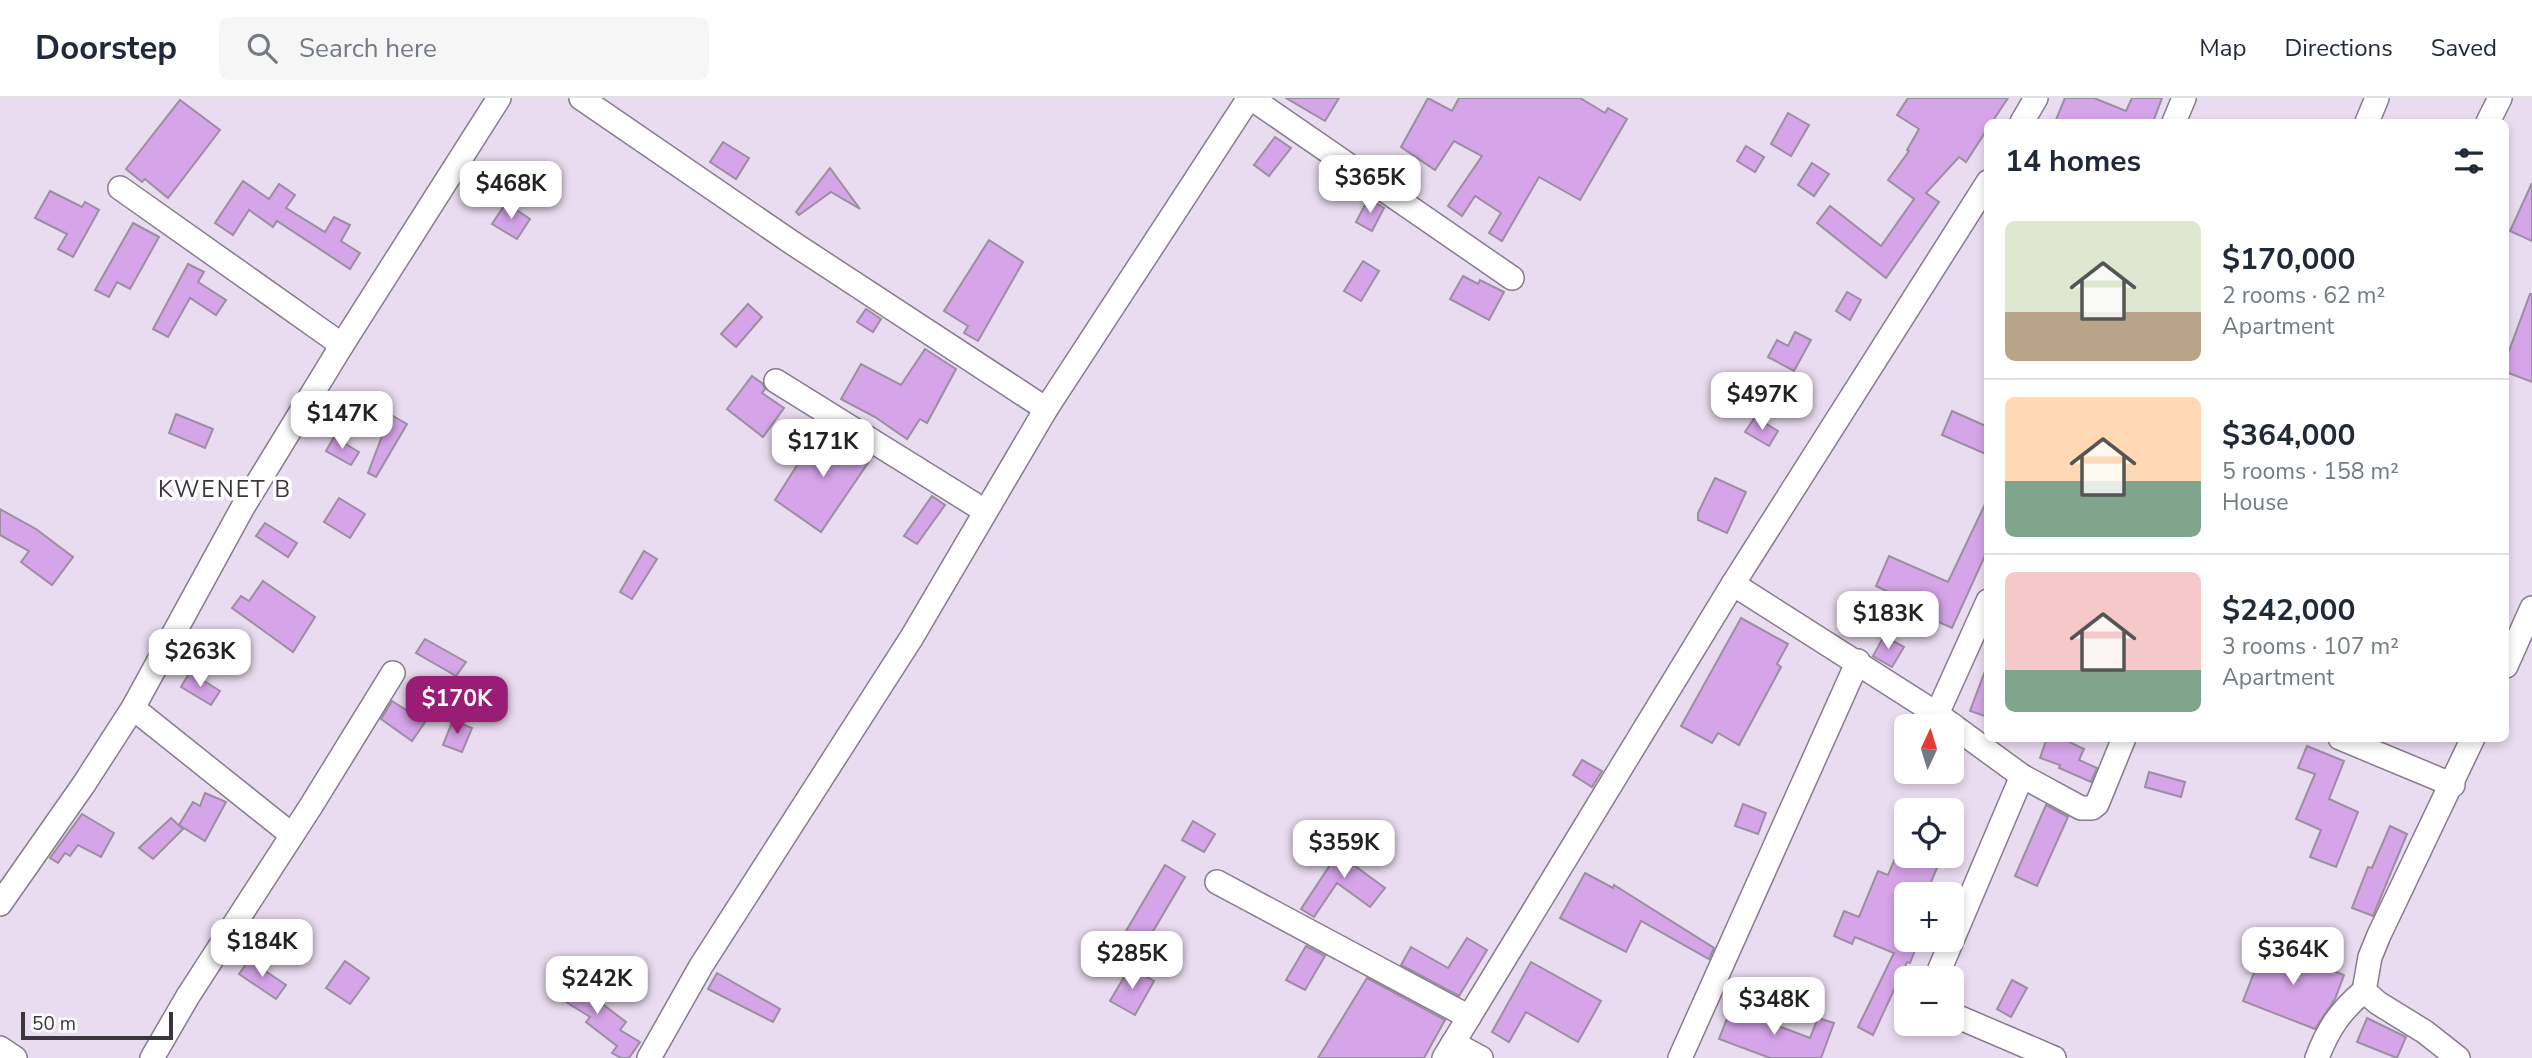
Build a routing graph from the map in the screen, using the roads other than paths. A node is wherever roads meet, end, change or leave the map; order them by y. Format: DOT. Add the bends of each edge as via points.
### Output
graph roads {
  1 [pos="499,98"];
  2 [pos="581,98"];
  3 [pos="1250,98"];
  4 [pos="2036,98"];
  5 [pos="2184,98"];
  6 [pos="2377,98"];
  7 [pos="2500,98"];
  8 [pos="2024,119"];
  9 [pos="2175,119"];
  10 [pos="2368,119"];
  11 [pos="2490,119"];
  12 [pos="120,188"];
  13 [pos="1984,188"];
  14 [pos="1512,278"];
  15 [pos="342,345"];
  16 [pos="776,381"];
  17 [pos="1046,409"];
  18 [pos="985,511"];
  19 [pos="1733,584"];
  20 [pos="2532,608"];
  21 [pos="1984,610"];
  22 [pos="2509,659"];
  23 [pos="1858,661"];
  24 [pos="393,673"];
  25 [pos="133,708"];
  26 [pos="1937,714"];
  27 [pos="1964,734"];
  28 [pos="2122,742"];
  29 [pos="2350,742"];
  30 [pos="2471,742"];
  31 [pos="2022,776"];
  32 [pos="2453,785"];
  33 [pos="292,835"];
  34 [pos="1217,882"];
  35 [pos="0,904"];
  36 [pos="1941,966"];
  37 [pos="2364,991"];
  38 [pos="1469,1017"];
  39 [pos="1964,1020"];
  40 [pos="0,1048"];
  41 [pos="1449,1051"];
  42 [pos="15,1058"];
  43 [pos="152,1058"];
  44 [pos="649,1058"];
  45 [pos="1481,1058"];
  46 [pos="1680,1058"];
  47 [pos="2054,1058"];
  48 [pos="2317,1058"];
  49 [pos="2458,1058"];
  1 -- 15 [label="street"];
  2 -- 17 [label="street"];
  3 -- 14 [label="street"];
  3 -- 17 [label="street"];
  4 -- 8 [label="street"];
  5 -- 9 [label="street"];
  6 -- 10 [label="street"];
  7 -- 11 [label="street"];
  12 -- 15 [label="street"];
  13 -- 19 [label="street"];
  15 -- 25 [label="street" via="243,507"];
  16 -- 18 [label="street"];
  17 -- 18 [label="street"];
  18 -- 44 [label="street" via="912,637 701,966"];
  19 -- 23 [label="street"];
  19 -- 38 [label="street"];
  20 -- 22 [label="street"];
  21 -- 26 [label="street"];
  23 -- 26 [label="street"];
  23 -- 46 [label="street"];
  24 -- 33 [label="street"];
  25 -- 33 [label="street"];
  25 -- 35 [label="street"];
  27 -- 31 [label="street"];
  28 -- 31 [label="street" via="2092,808 2081,808"];
  29 -- 32 [label="street"];
  30 -- 32 [label="street"];
  31 -- 36 [label="street"];
  32 -- 37 [label="street" via="2379,935"];
  33 -- 43 [label="street"];
  34 -- 38 [label="street"];
  37 -- 48 [label="street" via="2344,1007"];
  37 -- 49 [label="street"];
  38 -- 41 [label="street"];
  39 -- 47 [label="street"];
  40 -- 42 [label="street"];
  41 -- 45 [label="street"];
}
